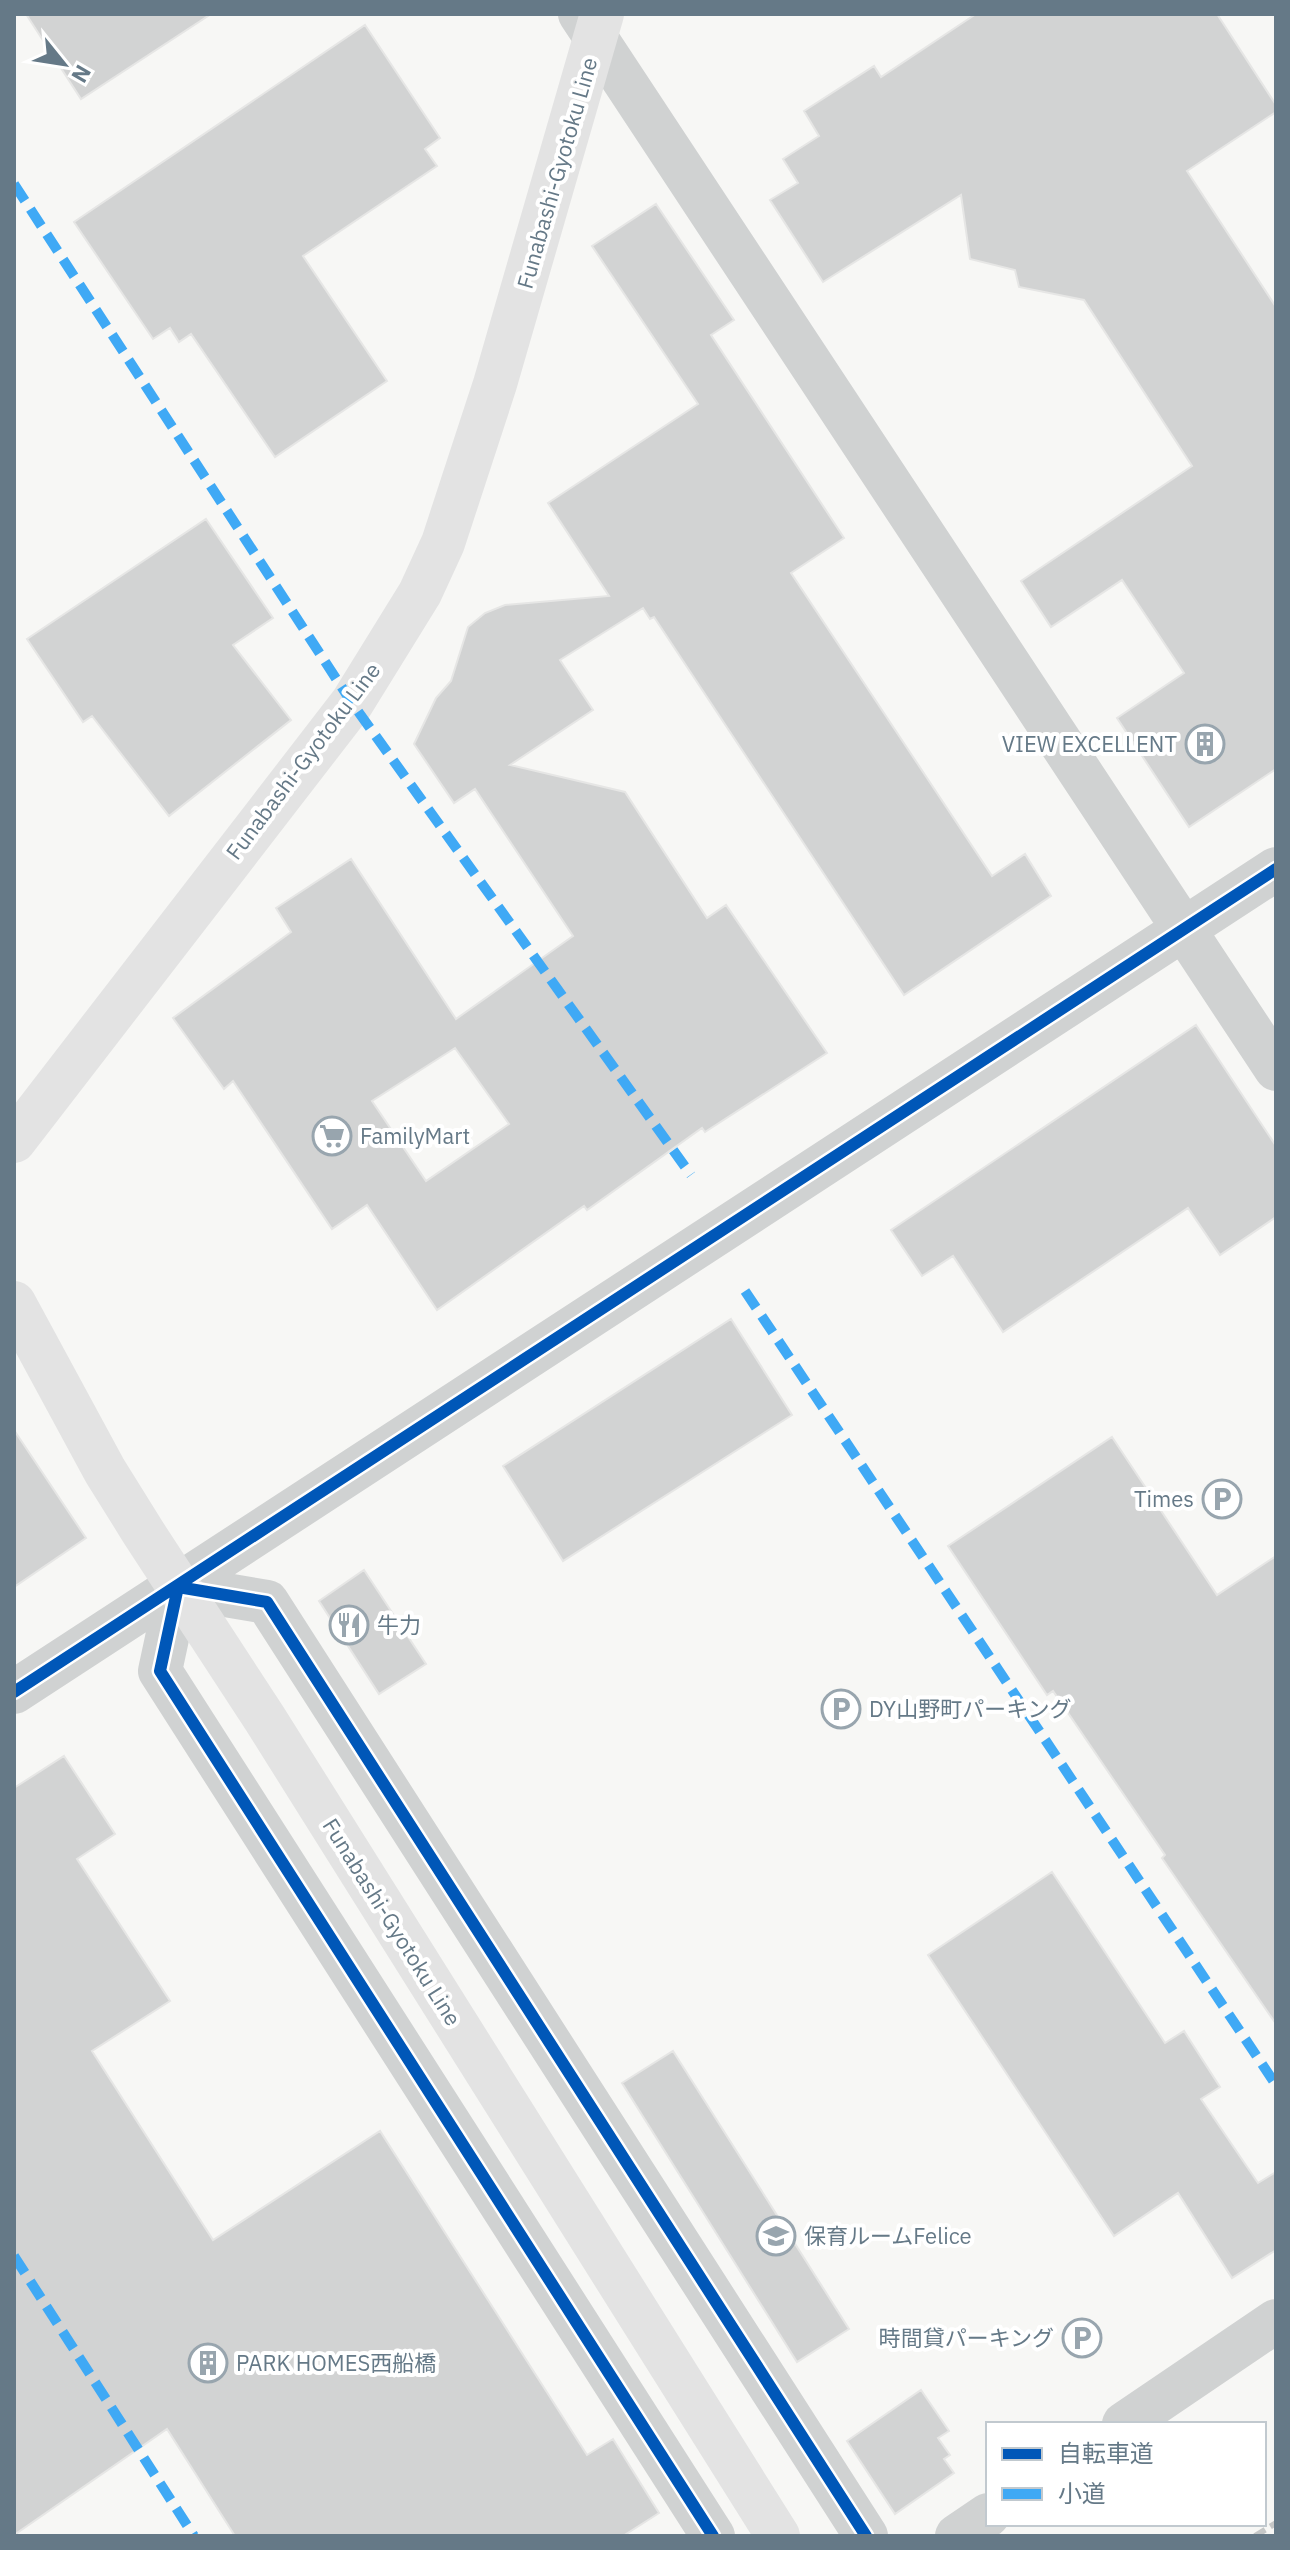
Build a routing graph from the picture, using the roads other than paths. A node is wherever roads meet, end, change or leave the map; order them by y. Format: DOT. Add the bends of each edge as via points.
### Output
graph roads {
  1 [pos="593,22"];
  2 [pos="1276,869"];
  3 [pos="1185,929"];
  4 [pos="1276,1069"];
  5 [pos="14,1141"];
  6 [pos="14,1303"];
  7 [pos="178,1587"];
  8 [pos="14,1692"];
  9 [pos="1276,2321"];
  10 [pos="1127,2422"];
  11 [pos="986,2516"];
  12 [pos="713,2536"];
  13 [pos="778,2536"];
  14 [pos="866,2536"];
  15 [pos="957,2536"];
  1 -- 3 [label="street"];
  1 -- 5 [label="main road, Funabashi-Gyotoku Line" via="495,384 443,543 420,593 352,703"];
  2 -- 3 [label="street"];
  3 -- 4 [label="street"];
  3 -- 7 [label="street"];
  6 -- 7 [label="main road, Funabashi-Gyotoku Line" via="105,1471"];
  7 -- 8 [label="street"];
  7 -- 12 [label="street" via="160,1671"];
  7 -- 13 [label="main road, Funabashi-Gyotoku Line"];
  7 -- 14 [label="street" via="267,1602"];
  9 -- 10 [label="street"];
  11 -- 15 [label="street"];
}
